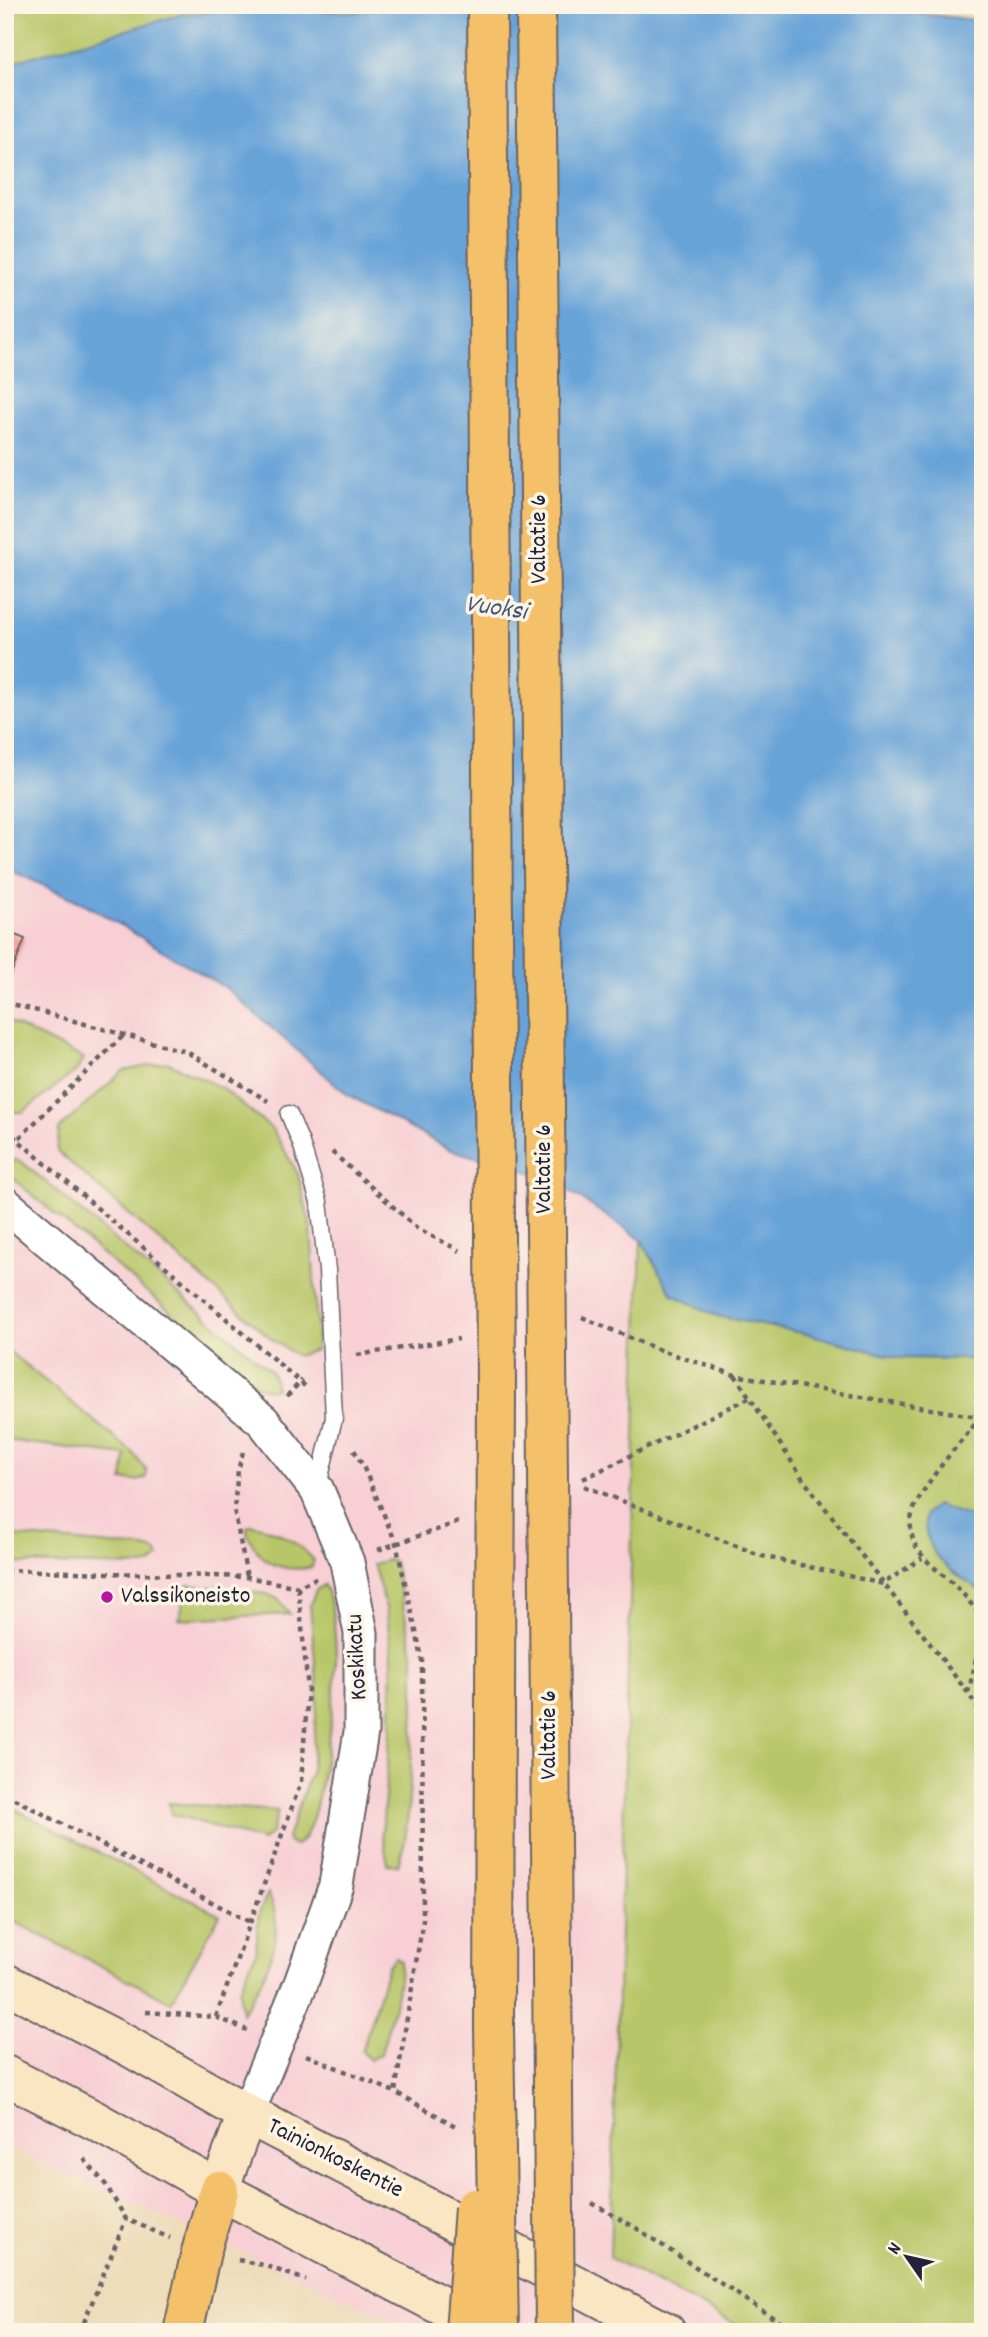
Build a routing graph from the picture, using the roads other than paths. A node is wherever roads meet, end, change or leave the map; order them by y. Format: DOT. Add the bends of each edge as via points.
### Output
graph roads {
  1 [pos="487,5"];
  2 [pos="536,5"];
  3 [pos="289,1114"];
  4 [pos="5,1204"];
  5 [pos="317,1490"];
  6 [pos="5,1983"];
  7 [pos="494,2028"];
  8 [pos="5,2076"];
  9 [pos="247,2114"];
  10 [pos="219,2190"];
  11 [pos="183,2332"];
  12 [pos="465,2332"];
  13 [pos="492,2332"];
  14 [pos="499,2332"];
  15 [pos="555,2332"];
  16 [pos="666,2332"];
  1 -- 7 [label="highway, Valtatie 6, bridge" via="496,1371"];
  2 -- 15 [label="highway, Valtatie 6, bridge"];
  3 -- 5 [label="lane" via="320,1202 327,1269 334,1418"];
  4 -- 5 [label="street, Koskikatu" via="263,1421"];
  5 -- 9 [label="street, Koskikatu" via="347,1562 361,1633 361,1732 336,1885 302,1983"];
  6 -- 9 [label="main road, Tainionkoskentie"];
  7 -- 12 [label="highway, bridge"];
  7 -- 14 [label="highway, Valtatie 6, bridge"];
  8 -- 10 [label="main road"];
  9 -- 10 [label="main road, Koskikatu"];
  9 -- 16 [label="main road, Tainionkoskentie"];
  10 -- 11 [label="highway"];
  10 -- 13 [label="main road"];
}
